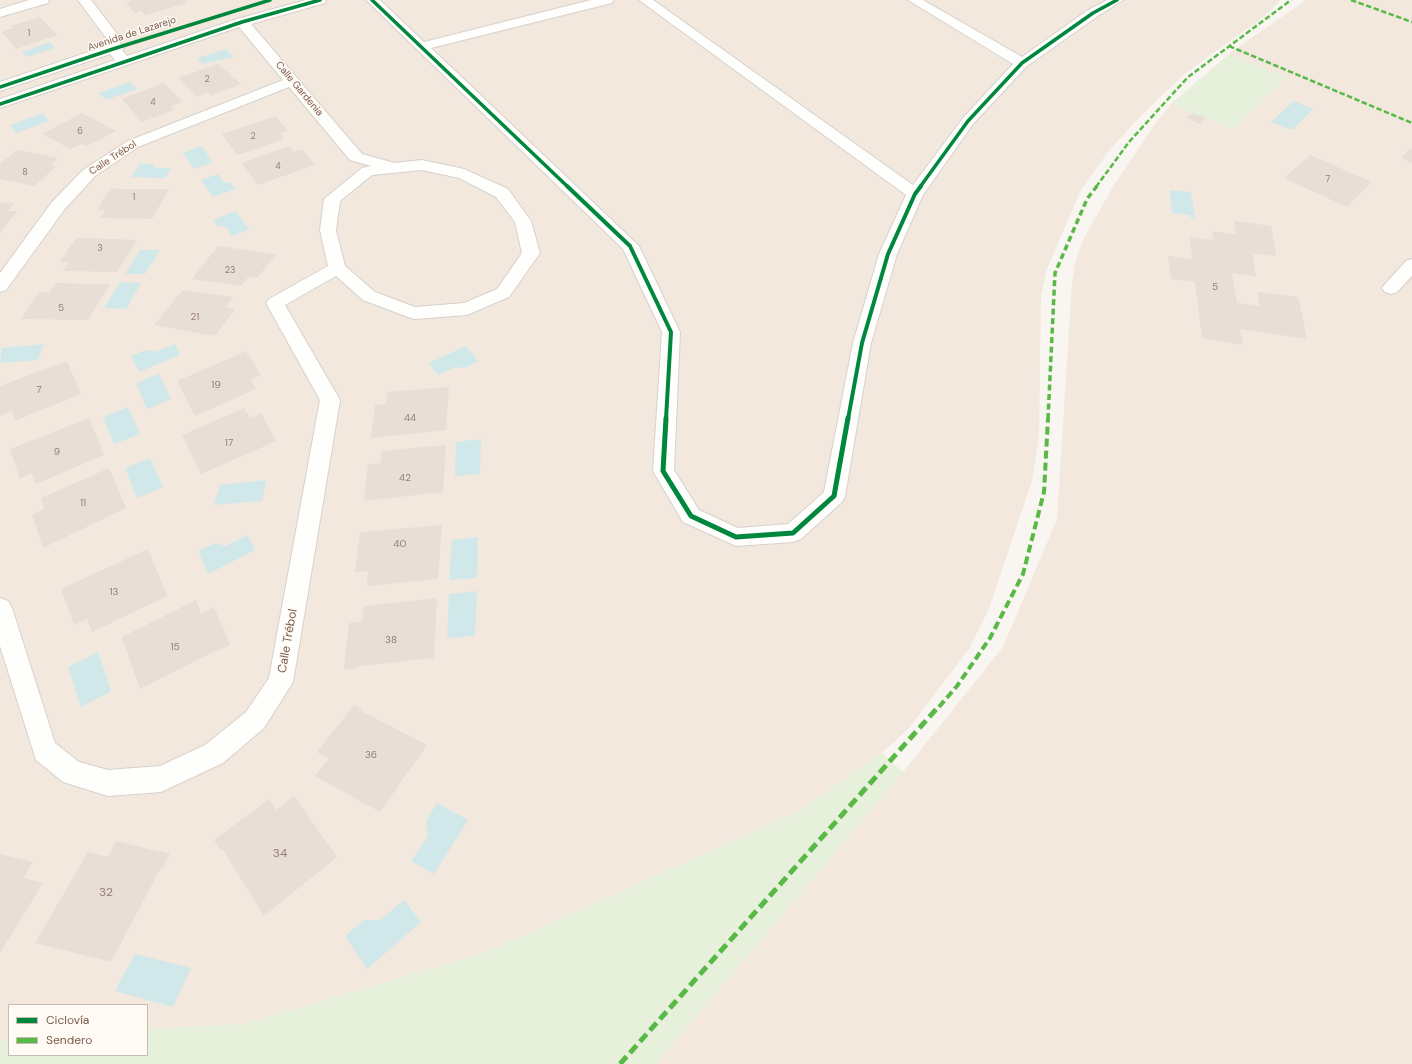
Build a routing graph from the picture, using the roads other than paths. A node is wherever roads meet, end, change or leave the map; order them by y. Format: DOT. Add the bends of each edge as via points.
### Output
graph roads {
  1 [pos="43,0"];
  2 [pos="84,0"];
  3 [pos="270,0"];
  4 [pos="320,0"];
  5 [pos="372,0"];
  6 [pos="607,0"];
  7 [pos="645,0"];
  8 [pos="914,0"];
  9 [pos="1117,0"];
  10 [pos="0,13"];
  11 [pos="242,22"];
  12 [pos="420,47"];
  13 [pos="113,49"];
  14 [pos="124,61"];
  15 [pos="1022,63"];
  16 [pos="292,81"];
  17 [pos="0,87"];
  18 [pos="0,104"];
  19 [pos="356,157"];
  20 [pos="395,167"];
  21 [pos="353,181"];
  22 [pos="915,194"];
  23 [pos="1412,265"];
  24 [pos="337,268"];
  25 [pos="0,286"];
  26 [pos="1391,288"];
  27 [pos="0,608"];
  1 -- 10 [label="street"];
  2 -- 13 [label="street" via="114,39"];
  3 -- 13 [label="street, Avenida de Lazarejo"];
  4 -- 11 [label="street, Avenida de Lazarejo"];
  5 -- 12 [label="street"];
  6 -- 12 [label="street"];
  7 -- 22 [label="street"];
  8 -- 15 [label="street"];
  9 -- 15 [label="street" via="1093,13"];
  11 -- 14 [label="street, Avenida de Lazarejo"];
  11 -- 16 [label="street, Calle Gardenia"];
  12 -- 22 [label="street" via="630,246 671,332 663,471 692,516 736,537 793,534 834,496 862,343 888,254"];
  13 -- 14 [label="street"];
  13 -- 17 [label="street, Avenida de Lazarejo"];
  14 -- 18 [label="street, Avenida de Lazarejo"];
  15 -- 22 [label="street" via="968,121"];
  16 -- 19 [label="street, Calle Gardenia"];
  16 -- 25 [label="street, Calle Trébol" via="133,144 89,173 58,206"];
  19 -- 20 [label="street"];
  19 -- 21 [label="street"];
  20 -- 21 [label="street" via="368,171"];
  20 -- 24 [label="street" via="422,165 464,174 502,193 523,221 531,253 503,293 467,309 414,314 369,296"];
  21 -- 24 [label="street" via="332,199 328,230"];
  23 -- 26 [label="street"];
  24 -- 27 [label="street, Calle Trébol" via="275,303 330,400 281,682 255,720 214,754 161,778 108,782 72,773 45,751"];
}
